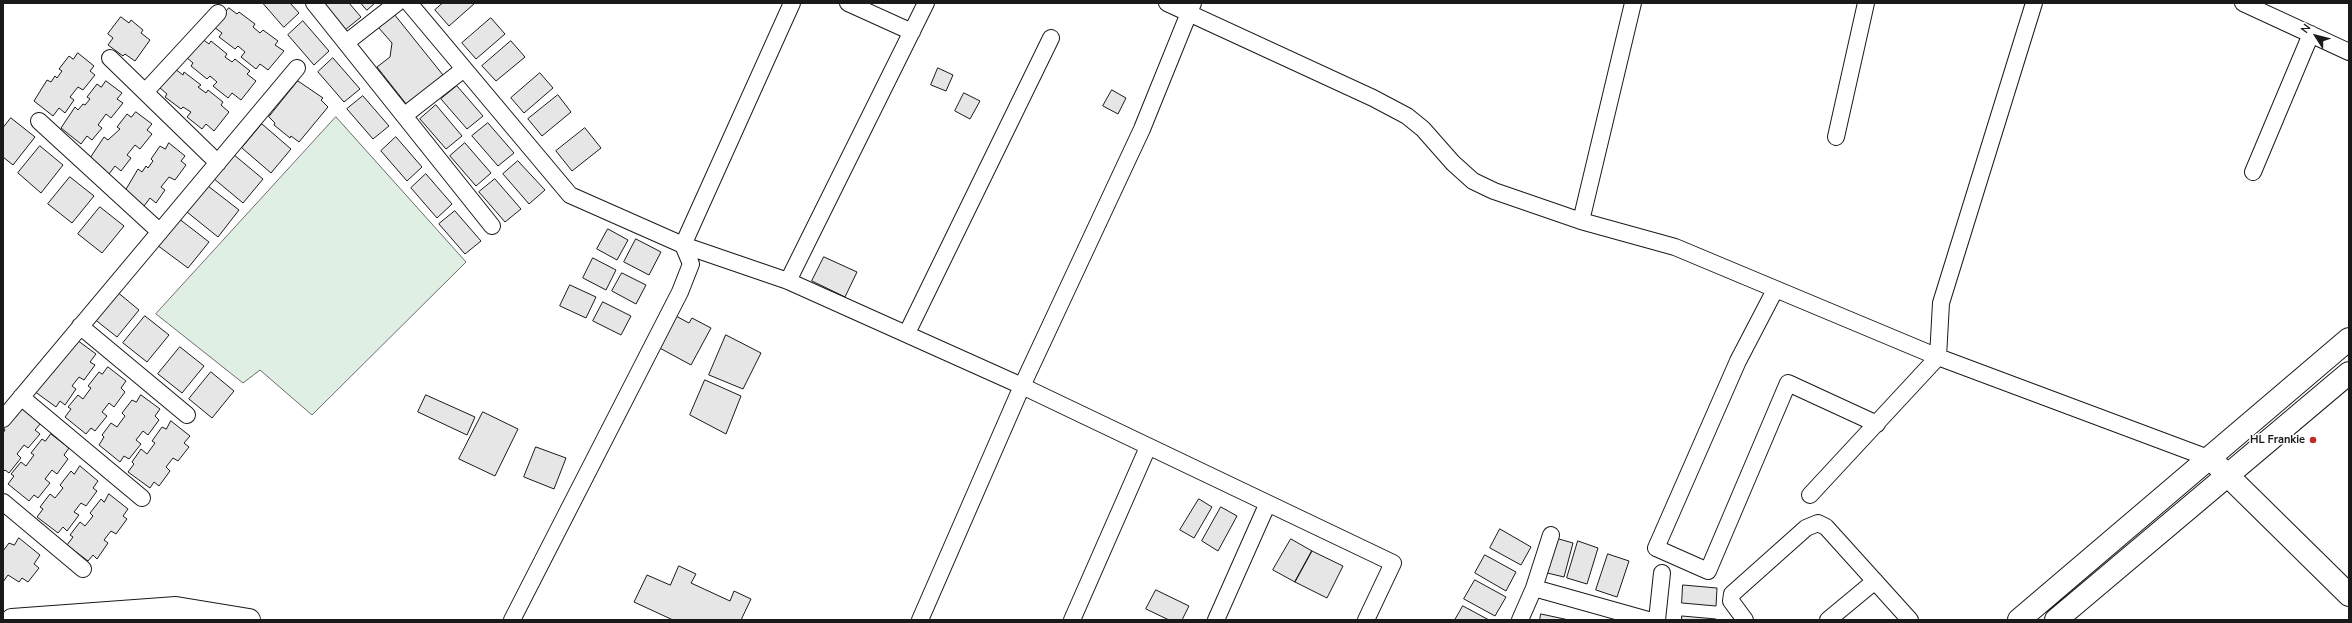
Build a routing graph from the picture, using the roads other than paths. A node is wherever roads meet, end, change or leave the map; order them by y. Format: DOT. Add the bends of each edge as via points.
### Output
graph roads {
  1 [pos="314,3"];
  2 [pos="397,3"];
  3 [pos="409,3"];
  4 [pos="792,3"];
  5 [pos="848,3"];
  6 [pos="926,3"];
  7 [pos="1167,3"];
  8 [pos="1633,3"];
  9 [pos="1866,3"];
  10 [pos="2034,3"];
  11 [pos="2243,3"];
  12 [pos="1192,8"];
  13 [pos="218,13"];
  14 [pos="912,32"];
  15 [pos="2311,34"];
  16 [pos="1050,38"];
  17 [pos="346,42"];
  18 [pos="2349,52"];
  19 [pos="110,58"];
  20 [pos="297,68"];
  21 [pos="464,69"];
  22 [pos="145,92"];
  23 [pos="405,115"];
  24 [pos="39,120"];
  25 [pos="1836,137"];
  26 [pos="218,163"];
  27 [pos="2253,172"];
  28 [pos="1581,221"];
  29 [pos="492,226"];
  30 [pos="160,232"];
  31 [pos="683,244"];
  32 [pos="788,281"];
  33 [pos="1775,290"];
  34 [pos="80,326"];
  35 [pos="908,333"];
  36 [pos="2349,339"];
  37 [pos="1938,357"];
  38 [pos="2349,373"];
  39 [pos="1022,386"];
  40 [pos="21,397"];
  41 [pos="187,415"];
  42 [pos="3,419"];
  43 [pos="1877,424"];
  44 [pos="1148,447"];
  45 [pos="2208,458"];
  46 [pos="2228,474"];
  47 [pos="1810,495"];
  48 [pos="142,498"];
  49 [pos="3,502"];
  50 [pos="1267,504"];
  51 [pos="1551,535"];
  52 [pos="83,569"];
  53 [pos="1662,573"];
  54 [pos="1875,581"];
  55 [pos="1534,588"];
  56 [pos="2349,595"];
  57 [pos="236,619"];
  58 [pos="12,620"];
  59 [pos="512,620"];
  60 [pos="920,620"];
  61 [pos="1072,620"];
  62 [pos="1216,620"];
  63 [pos="1366,620"];
  64 [pos="1520,620"];
  65 [pos="1648,620"];
  66 [pos="1657,620"];
  67 [pos="1745,620"];
  68 [pos="1828,620"];
  69 [pos="1910,620"];
  70 [pos="2019,620"];
  71 [pos="2056,620"];
  1 -- 17 [label="street"];
  2 -- 17 [label="street"];
  3 -- 21 [label="street"];
  4 -- 31 [label="street"];
  5 -- 14 [label="street"];
  6 -- 14 [label="street"];
  7 -- 12 [label="street"];
  8 -- 28 [label="street"];
  9 -- 25 [label="street"];
  10 -- 37 [label="street" via="1941,303"];
  11 -- 15 [label="street"];
  12 -- 28 [label="street" via="1407,116 1473,181"];
  12 -- 39 [label="street" via="1142,129"];
  13 -- 22 [label="street"];
  14 -- 32 [label="street"];
  15 -- 18 [label="street"];
  15 -- 27 [label="street"];
  16 -- 35 [label="street"];
  17 -- 23 [label="street"];
  19 -- 22 [label="street"];
  20 -- 26 [label="street"];
  21 -- 23 [label="street"];
  21 -- 31 [label="street" via="570,195"];
  22 -- 26 [label="street"];
  23 -- 29 [label="street"];
  24 -- 30 [label="street"];
  26 -- 30 [label="street"];
  28 -- 33 [label="street" via="1675,247"];
  30 -- 34 [label="street"];
  31 -- 32 [label="street"];
  31 -- 59 [label="street" via="691,264 680,292"];
  32 -- 35 [label="street"];
  33 -- 37 [label="street"];
  33 -- 43 [label="street" via="1738,361 1656,548 1708,571 1788,383"];
  34 -- 40 [label="street"];
  34 -- 41 [label="street"];
  35 -- 39 [label="street"];
  36 -- 45 [label="street"];
  37 -- 43 [label="street"];
  37 -- 45 [label="street"];
  38 -- 46 [label="street"];
  39 -- 44 [label="street"];
  39 -- 60 [label="street"];
  40 -- 42 [label="street"];
  40 -- 48 [label="street"];
  43 -- 47 [label="street"];
  44 -- 50 [label="street"];
  44 -- 61 [label="street"];
  45 -- 46 [label="street"];
  45 -- 70 [label="street"];
  46 -- 56 [label="street"];
  46 -- 71 [label="street"];
  49 -- 52 [label="street"];
  50 -- 62 [label="street"];
  50 -- 63 [label="street" via="1393,563"];
  51 -- 55 [label="street"];
  53 -- 66 [label="street"];
  54 -- 67 [label="street" via="1826,527 1818,523 1813,524 1732,594 1731,601"];
  54 -- 68 [label="street"];
  54 -- 69 [label="street"];
  55 -- 64 [label="street"];
  55 -- 65 [label="street"];
  57 -- 58 [label="street" via="176,608"];
}
